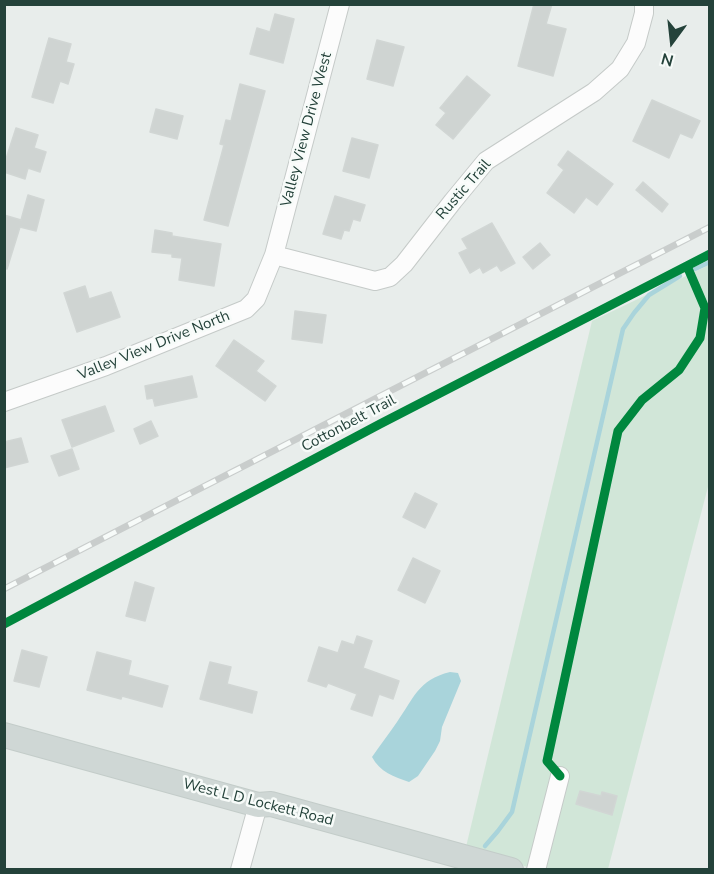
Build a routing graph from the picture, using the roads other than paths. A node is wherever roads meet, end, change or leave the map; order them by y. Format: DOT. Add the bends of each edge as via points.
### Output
graph roads {
  1 [pos="340,4"];
  2 [pos="645,4"];
  3 [pos="274,255"];
  4 [pos="4,402"];
  5 [pos="4,735"];
  6 [pos="560,776"];
  7 [pos="258,805"];
  8 [pos="240,870"];
  9 [pos="511,870"];
  10 [pos="536,870"];
  1 -- 3 [label="street, Valley View Drive West"];
  2 -- 3 [label="street, Rustic Trail" via="636,43 620,69 594,92 486,161 390,277 375,281"];
  3 -- 4 [label="street, Valley View Drive North" via="256,299 246,309"];
  5 -- 7 [label="main road, West L D Lockett Road"];
  6 -- 10 [label="street"];
  7 -- 8 [label="street"];
  7 -- 9 [label="main road, West L D Lockett Road" via="271,804"];
}
